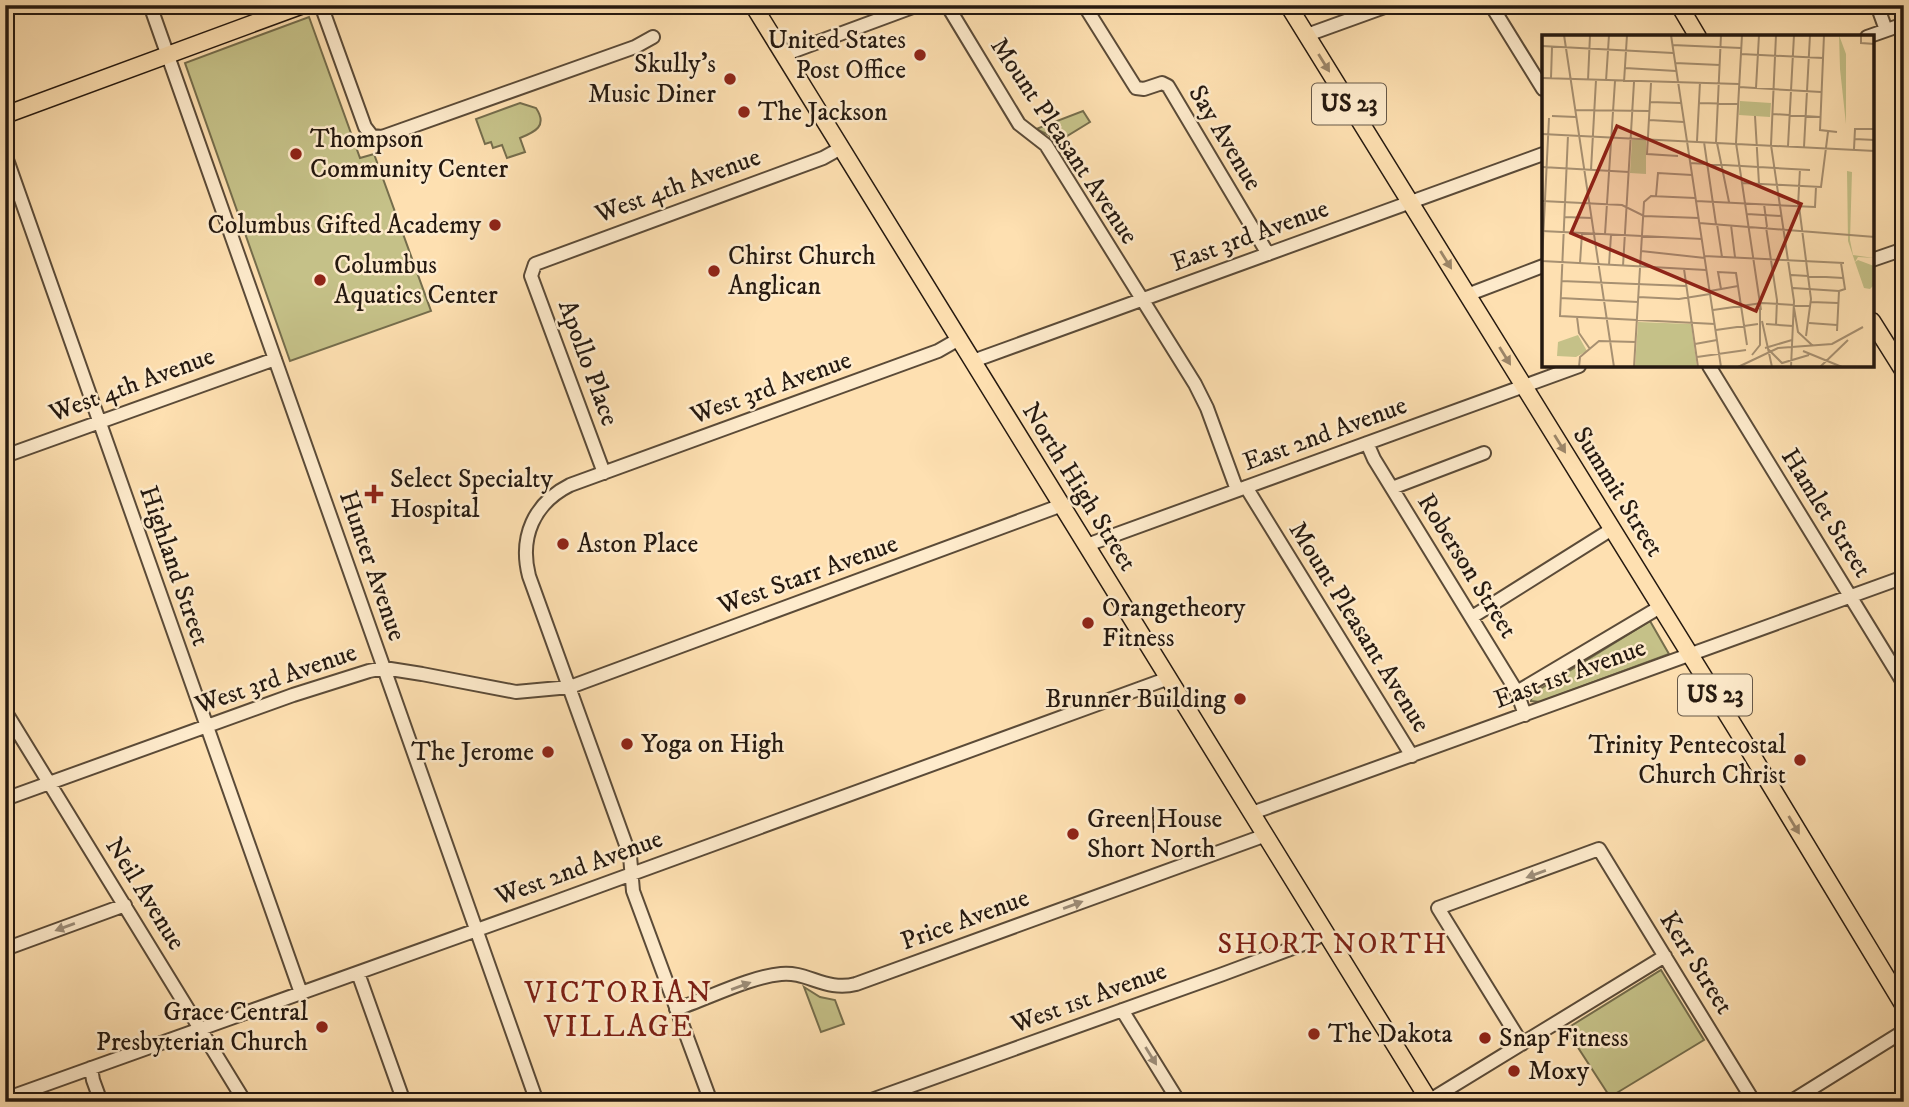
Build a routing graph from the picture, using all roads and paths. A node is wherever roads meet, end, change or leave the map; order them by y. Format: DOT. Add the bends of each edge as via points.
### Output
graph roads {
  1 [pos="150,5"];
  2 [pos="303,5"];
  3 [pos="321,5"];
  4 [pos="753,5"];
  5 [pos="918,5"];
  6 [pos="947,5"];
  7 [pos="1084,5"];
  8 [pos="1288,5"];
  9 [pos="1390,5"];
  10 [pos="1491,5"];
  11 [pos="1679,5"];
  12 [pos="1877,5"];
  13 [pos="1903,27"];
  14 [pos="1886,30"];
  15 [pos="1307,35"];
  16 [pos="1697,35"];
  17 [pos="1872,35"];
  18 [pos="653,37"];
  19 [pos="167,55"];
  20 [pos="783,55"];
  21 [pos="1542,87"];
  22 [pos="5,116"];
  23 [pos="841,148"];
  24 [pos="5,154"];
  25 [pos="1542,154"];
  26 [pos="1410,202"];
  27 [pos="1904,249"];
  28 [pos="1268,254"];
  29 [pos="1874,259"];
  30 [pos="1542,267"];
  31 [pos="532,268"];
  32 [pos="1467,295"];
  33 [pos="1143,299"];
  34 [pos="1874,324"];
  35 [pos="960,339"];
  36 [pos="275,359"];
  37 [pos="973,361"];
  38 [pos="1574,368"];
  39 [pos="1710,368"];
  40 [pos="1904,372"];
  41 [pos="1524,386"];
  42 [pos="99,421"];
  43 [pos="1367,443"];
  44 [pos="1484,453"];
  45 [pos="5,456"];
  46 [pos="604,473"];
  47 [pos="1242,488"];
  48 [pos="1392,488"];
  49 [pos="1062,505"];
  50 [pos="1612,529"];
  51 [pos="1087,545"];
  52 [pos="1904,577"];
  53 [pos="1851,596"];
  54 [pos="1660,607"];
  55 [pos="1472,618"];
  56 [pos="1690,655"];
  57 [pos="384,668"];
  58 [pos="1169,678"];
  59 [pos="1904,684"];
  60 [pos="570,687"];
  61 [pos="1517,692"];
  62 [pos="5,711"];
  63 [pos="1525,715"];
  64 [pos="207,726"];
  65 [pos="1412,756"];
  66 [pos="50,783"];
  67 [pos="5,799"];
  68 [pos="1252,813"];
  69 [pos="1266,835"];
  70 [pos="630,873"];
  71 [pos="125,905"];
  72 [pos="477,930"];
  73 [pos="1326,932"];
  74 [pos="5,949"];
  75 [pos="1665,956"];
  76 [pos="358,973"];
  77 [pos="301,993"];
  78 [pos="1904,1006"];
  79 [pos="676,1009"];
  80 [pos="1122,1010"];
  81 [pos="201,1029"];
  82 [pos="1904,1031"];
  83 [pos="1522,1044"];
  84 [pos="91,1068"];
  85 [pos="5,1099"];
  86 [pos="1430,1101"];
  87 [pos="101,1102"];
  88 [pos="245,1102"];
  89 [pos="404,1102"];
  90 [pos="537,1102"];
  91 [pos="710,1102"];
  92 [pos="866,1102"];
  93 [pos="1179,1102"];
  94 [pos="1754,1102"];
  95 [pos="1790,1102"];
  1 -- 19 [label="street, Hunter Avenue"];
  2 -- 19 [label="main road"];
  3 -- 18 [label="street" via="372,136 387,136"];
  4 -- 20 [label="main road, North High Street"];
  5 -- 20 [label="street"];
  6 -- 33 [label="street, Mount Pleasant Avenue" via="1019,124 1046,145"];
  7 -- 28 [label="street, Say Avenue" via="1136,88 1168,86"];
  8 -- 15 [label="main road, Summit Street / US 23"];
  9 -- 15 [label="street"];
  10 -- 21 [label="street"];
  11 -- 16 [label="main road"];
  12 -- 14 [label="street"];
  13 -- 14 [label="street"];
  14 -- 17 [label="street"];
  15 -- 26 [label="main road, Summit Street / US 23, one-way"];
  19 -- 22 [label="main road"];
  19 -- 36 [label="street, Hunter Avenue"];
  20 -- 23 [label="main road, North High Street"];
  23 -- 31 [label="street, West 4th Avenue" via="539,261"];
  23 -- 35 [label="main road, North High Street"];
  24 -- 42 [label="street, Highland Street"];
  25 -- 26 [label="street, East 3rd Avenue"];
  26 -- 28 [label="street, East 3rd Avenue"];
  26 -- 32 [label="main road, Summit Street / US 23, one-way"];
  27 -- 29 [label="street"];
  28 -- 33 [label="street, East 3rd Avenue"];
  30 -- 32 [label="street"];
  31 -- 46 [label="street, Apollo Place" via="531,276"];
  32 -- 41 [label="main road, Summit Street / US 23, one-way"];
  33 -- 37 [label="street, East 3rd Avenue"];
  33 -- 47 [label="street, Mount Pleasant Avenue" via="1202,397"];
  34 -- 40 [label="main road"];
  35 -- 37 [label="main road, North High Street"];
  35 -- 46 [label="street, West 3rd Avenue"];
  36 -- 42 [label="street, West 4th Avenue"];
  36 -- 57 [label="street, Hunter Avenue"];
  37 -- 49 [label="main road, North High Street"];
  38 -- 41 [label="street, East 2nd Avenue"];
  39 -- 53 [label="street, Hamlet Street"];
  41 -- 43 [label="street, East 2nd Avenue"];
  41 -- 50 [label="main road, Summit Street / US 23, one-way"];
  42 -- 45 [label="street, West 4th Avenue"];
  42 -- 64 [label="street, Highland Street"];
  43 -- 47 [label="street, East 2nd Avenue"];
  43 -- 48 [label="street, Roberson Street"];
  44 -- 48 [label="street"];
  46 -- 60 [label="street, West 3rd Avenue" via="559,491 542,505 525,547 526,563"];
  47 -- 51 [label="street, East 2nd Avenue"];
  47 -- 65 [label="street, Mount Pleasant Avenue"];
  48 -- 55 [label="street, Roberson Street"];
  49 -- 51 [label="main road, North High Street"];
  49 -- 60 [label="street, West Starr Avenue"];
  50 -- 54 [label="main road, Summit Street / US 23"];
  50 -- 55 [label="street"];
  51 -- 58 [label="main road, North High Street"];
  52 -- 53 [label="street, East 1st Avenue"];
  53 -- 56 [label="street, East 1st Avenue"];
  53 -- 59 [label="street, Hamlet Street"];
  54 -- 56 [label="main road, Summit Street / US 23"];
  54 -- 61 [label="street"];
  55 -- 61 [label="street, Roberson Street"];
  56 -- 63 [label="street, East 1st Avenue"];
  56 -- 78 [label="main road, Summit Street / US 23, one-way"];
  57 -- 60 [label="street, West 3rd Avenue" via="516,692"];
  57 -- 64 [label="street, West 3rd Avenue"];
  57 -- 72 [label="street, Hunter Avenue"];
  58 -- 68 [label="main road, North High Street"];
  58 -- 70 [label="street, West 2nd Avenue"];
  60 -- 70 [label="street" via="630,856"];
  61 -- 63 [label="street, Roberson Street"];
  62 -- 66 [label="street, Neil Avenue"];
  63 -- 65 [label="street, East 1st Avenue"];
  64 -- 66 [label="street, West 3rd Avenue"];
  64 -- 77 [label="street, Highland Street"];
  65 -- 68 [label="street, East 1st Avenue"];
  66 -- 67 [label="street, West 3rd Avenue"];
  66 -- 71 [label="street, Neil Avenue"];
  68 -- 69 [label="main road, North High Street"];
  69 -- 73 [label="main road, North High Street"];
  79 -- 69 [label="street, Price Avenue, one-way" via="783,974 831,986 856,984"];
  70 -- 72 [label="street, West 2nd Avenue"];
  70 -- 79 [label="street"];
  71 -- 74 [label="street, one-way"];
  71 -- 81 [label="street, Neil Avenue"];
  72 -- 76 [label="street, West 2nd Avenue"];
  72 -- 90 [label="street, Hunter Avenue"];
  73 -- 80 [label="street, West 1st Avenue"];
  73 -- 86 [label="main road, North High Street"];
  75 -- 83 [label="street"];
  75 -- 83 [label="street, Kerr Street, one-way" via="1599,849 1438,908"];
  75 -- 94 [label="street, Kerr Street"];
  76 -- 77 [label="street, West 2nd Avenue"];
  76 -- 89 [label="street"];
  77 -- 81 [label="street, West 2nd Avenue"];
  79 -- 91 [label="street"];
  80 -- 92 [label="street, West 1st Avenue"];
  80 -- 93 [label="street, one-way"];
  81 -- 84 [label="street, West 2nd Avenue"];
  81 -- 88 [label="street, Neil Avenue"];
  82 -- 95 [label="street"];
  83 -- 86 [label="street"];
  84 -- 85 [label="street, West 2nd Avenue"];
  84 -- 87 [label="street"];
}
